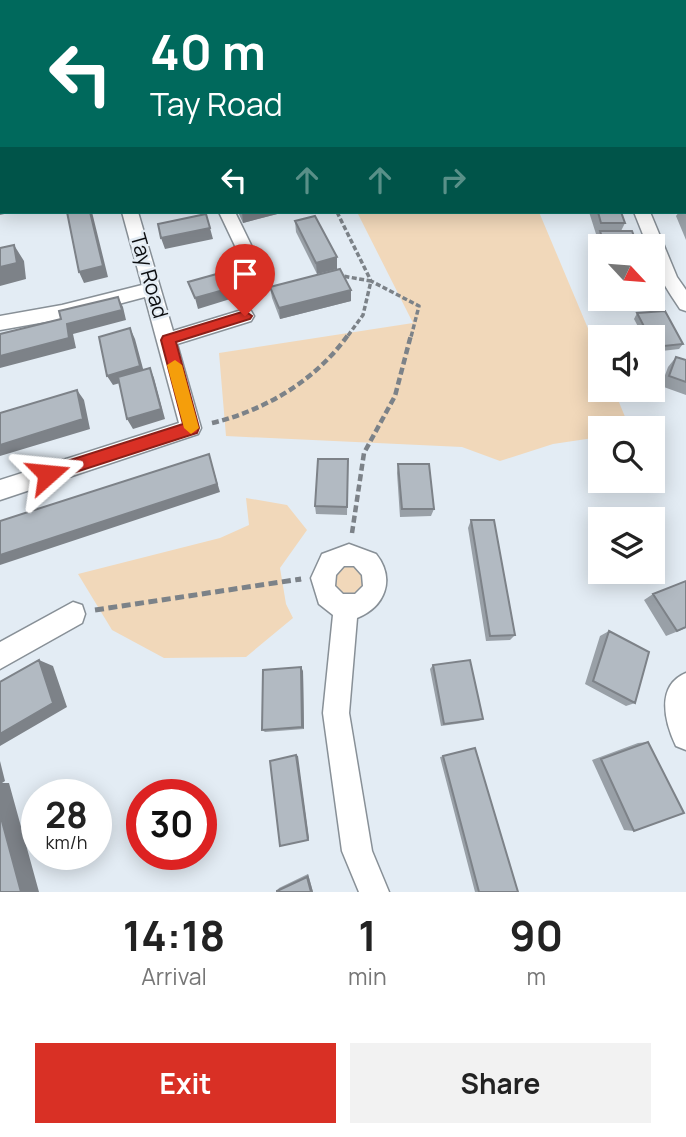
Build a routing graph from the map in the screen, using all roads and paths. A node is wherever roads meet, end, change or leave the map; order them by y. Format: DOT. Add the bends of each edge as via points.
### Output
graph roads {
  1 [pos="131,214"];
  2 [pos="228,214"];
  3 [pos="338,214"];
  4 [pos="643,214"];
  5 [pos="330,276"];
  6 [pos="371,281"];
  7 [pos="261,284"];
  8 [pos="152,289"];
  9 [pos="686,304"];
  10 [pos="245,316"];
  11 [pos="0,323"];
  12 [pos="168,340"];
  13 [pos="191,428"];
  14 [pos="0,490"];
  15 [pos="349,555"];
  16 [pos="322,576"];
  17 [pos="346,608"];
  18 [pos="73,614"];
  19 [pos="0,656"];
  20 [pos="686,686"];
  21 [pos="686,736"];
  22 [pos="374,892"];
  1 -- 8 [label="street, Tay Road"];
  2 -- 7 [label="street"];
  3 -- 6 [label="path"];
  4 -- 9 [label="street" via="669,279"];
  5 -- 6 [label="path"];
  6 -- 13 [label="path" via="363,315 333,356 286,393 233,418"];
  6 -- 15 [label="path" via="419,306 395,396 364,453"];
  8 -- 11 [label="street"];
  8 -- 12 [label="street, Tay Road"];
  10 -- 12 [label="street, Tay Road"];
  12 -- 13 [label="street, Tay Road"];
  13 -- 14 [label="street"];
  15 -- 16 [label="street" via="334,559"];
  15 -- 17 [label="street" via="362,558 373,568 376,583 366,602"];
  16 -- 17 [label="street" via="323,590"];
  16 -- 18 [label="path"];
  17 -- 22 [label="street" via="336,713 357,850"];
  18 -- 19 [label="street"];
  20 -- 21 [label="street" via="677,698 676,714"];
}
